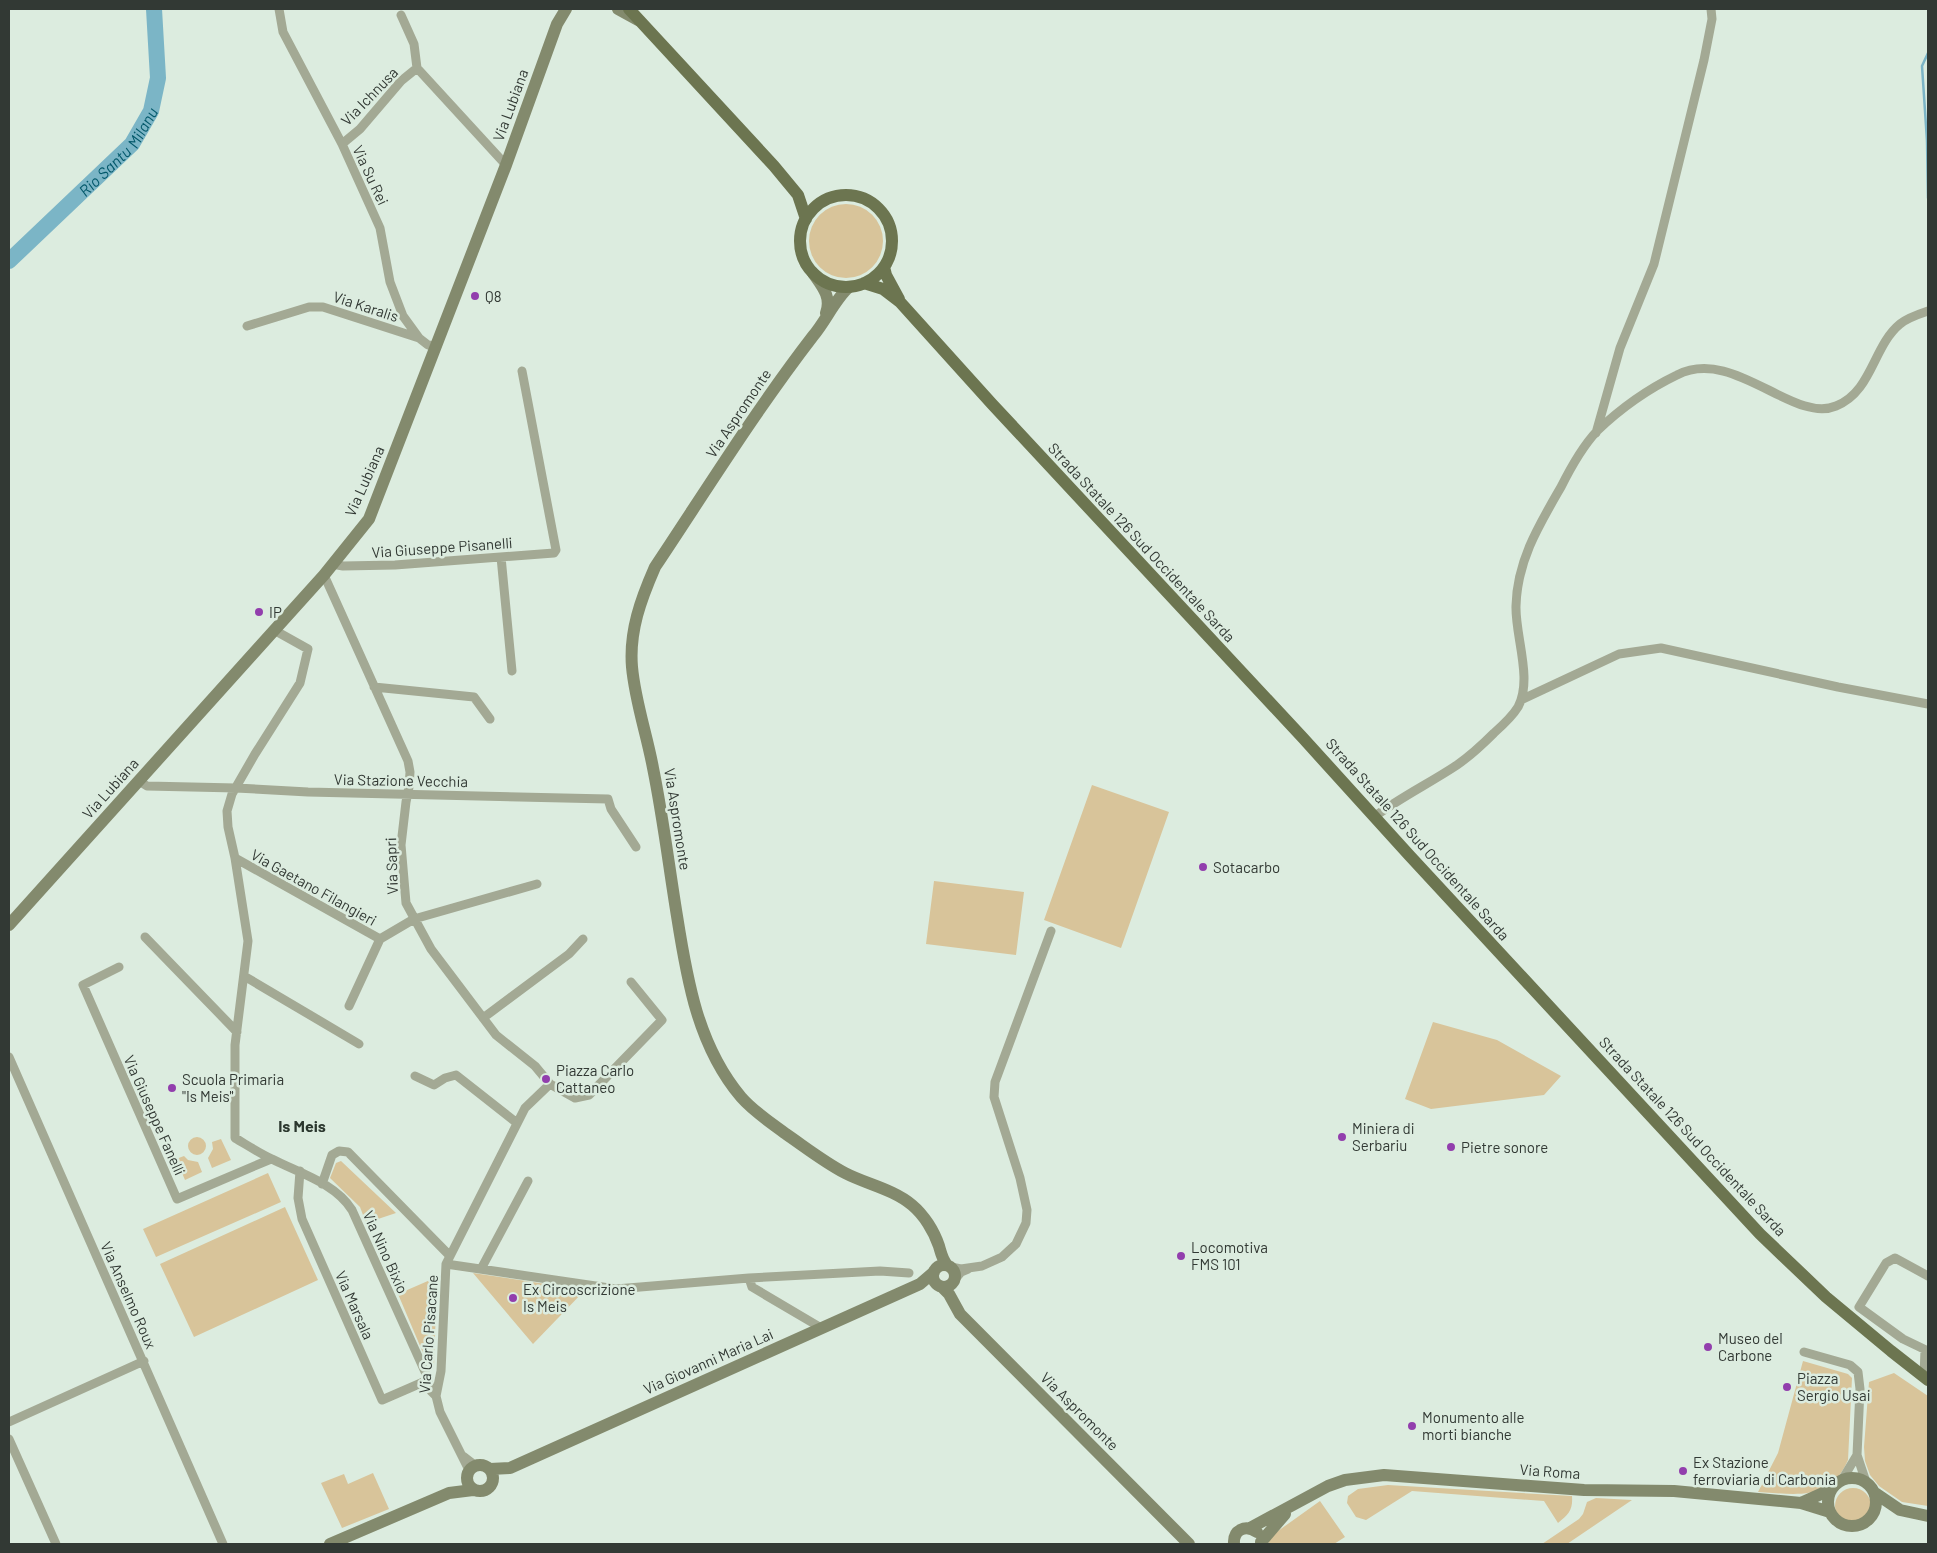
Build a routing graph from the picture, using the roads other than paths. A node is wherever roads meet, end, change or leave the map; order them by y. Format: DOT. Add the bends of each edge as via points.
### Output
graph roads {
  1 [pos="278,9"];
  2 [pos="566,9"];
  3 [pos="618,9"];
  4 [pos="629,9"];
  5 [pos="1711,9"];
  6 [pos="401,15"];
  7 [pos="642,22"];
  8 [pos="417,68"];
  9 [pos="342,144"];
  10 [pos="506,164"];
  11 [pos="781,174"];
  12 [pos="826,200"];
  13 [pos="806,219"];
  14 [pos="884,268"];
  15 [pos="813,273"];
  16 [pos="864,283"];
  17 [pos="849,287"];
  18 [pos="900,302"];
  19 [pos="1928,311"];
  20 [pos="247,326"];
  21 [pos="820,328"];
  22 [pos="419,338"];
  23 [pos="436,346"];
  24 [pos="522,371"];
  25 [pos="1596,433"];
  26 [pos="501,557"];
  27 [pos="332,564"];
  28 [pos="324,575"];
  29 [pos="274,630"];
  30 [pos="512,671"];
  31 [pos="374,687"];
  32 [pos="1521,700"];
  33 [pos="1928,704"];
  34 [pos="490,719"];
  35 [pos="139,781"];
  36 [pos="236,788"];
  37 [pos="408,794"];
  38 [pos="1374,817"];
  39 [pos="636,846"];
  40 [pos="235,858"];
  41 [pos="537,884"];
  42 [pos="414,919"];
  43 [pos="9,925"];
  44 [pos="1051,931"];
  45 [pos="145,937"];
  46 [pos="380,939"];
  47 [pos="583,939"];
  48 [pos="119,967"];
  49 [pos="244,976"];
  50 [pos="631,982"];
  51 [pos="349,1006"];
  52 [pos="483,1018"];
  53 [pos="237,1032"];
  54 [pos="359,1044"];
  55 [pos="9,1057"];
  56 [pos="415,1076"];
  57 [pos="550,1084"];
  58 [pos="517,1123"];
  59 [pos="271,1159"];
  60 [pos="300,1172"];
  61 [pos="528,1181"];
  62 [pos="322,1184"];
  63 [pos="448,1260"];
  64 [pos="481,1269"];
  65 [pos="908,1273"];
  66 [pos="1928,1276"];
  67 [pos="749,1278"];
  68 [pos="945,1278"];
  69 [pos="819,1329"];
  70 [pos="1927,1350"];
  71 [pos="1804,1352"];
  72 [pos="144,1361"];
  73 [pos="441,1372"];
  74 [pos="427,1377"];
  75 [pos="1926,1378"];
  76 [pos="436,1396"];
  77 [pos="9,1422"];
  78 [pos="9,1439"];
  79 [pos="1857,1455"];
  80 [pos="510,1468"];
  81 [pos="490,1469"];
  82 [pos="471,1476"];
  83 [pos="493,1482"];
  84 [pos="1866,1482"];
  85 [pos="1837,1485"];
  86 [pos="1875,1493"];
  87 [pos="1300,1501"];
  88 [pos="1801,1503"];
  89 [pos="1900,1510"];
  90 [pos="1830,1512"];
  91 [pos="1928,1516"];
  92 [pos="1871,1517"];
  93 [pos="1250,1528"];
  94 [pos="1230,1542"];
  95 [pos="1260,1543"];
  96 [pos="56,1544"];
  97 [pos="223,1544"];
  98 [pos="330,1544"];
  99 [pos="1189,1544"];
  1 -- 9 [label="street, Via Su Rei" via="283,32"];
  2 -- 10 [label="main road, Via Lubiana" via="557,24"];
  3 -- 7 [label="main road"];
  4 -- 7 [label="main road"];
  5 -- 25 [label="street" via="1704,60 1654,264 1620,348"];
  6 -- 8 [label="street" via="414,44"];
  7 -- 11 [label="main road"];
  8 -- 9 [label="street, Via Ichnusa"];
  8 -- 10 [label="street"];
  9 -- 22 [label="street, Via Su Rei" via="380,228 390,282 403,316"];
  10 -- 23 [label="main road, Via Lubiana"];
  11 -- 12 [label="main road" via="799,190"];
  11 -- 13 [label="main road" via="798,195"];
  12 -- 13 [label="main road"];
  12 -- 14 [label="main road" via="853,196 878,208 891,233 890,255"];
  13 -- 15 [label="main road" via="800,247 804,261"];
  14 -- 16 [label="main road"];
  14 -- 18 [label="main road"];
  15 -- 17 [label="main road" via="829,284"];
  15 -- 21 [label="main road, Via Aspromonte" via="828,298 829,306"];
  16 -- 17 [label="main road"];
  16 -- 18 [label="main road" via="882,289"];
  17 -- 21 [label="main road, Via Aspromonte"];
  18 -- 38 [label="main road, Strada Statale 126 Sud Occidentale Sarda"];
  19 -- 25 [label="street" via="1901,323 1858,390 1836,407 1822,410 1798,403 1730,372 1705,368 1679,373 1637,398"];
  20 -- 22 [label="street, Via Karalis" via="309,307 323,307"];
  21 -- 68 [label="main road, Via Aspromonte" via="775,386 655,567 642,596 635,624 632,666 654,768 687,978 718,1064 742,1098 762,1116 844,1173 904,1198 914,1207 928,1223 938,1246"];
  22 -- 23 [label="street, Via Su Rei" via="428,345"];
  23 -- 27 [label="main road, Via Lubiana" via="368,519"];
  24 -- 26 [label="street, Via Giuseppe Pisanelli" via="556,550 554,553"];
  25 -- 32 [label="street" via="1568,473 1523,562 1516,607 1523,667"];
  26 -- 27 [label="street, Via Giuseppe Pisanelli" via="395,565"];
  26 -- 30 [label="street"];
  27 -- 28 [label="main road, Via Lubiana"];
  28 -- 29 [label="main road, Via Lubiana"];
  28 -- 31 [label="street, Via Sapri"];
  29 -- 35 [label="main road, Via Lubiana"];
  29 -- 36 [label="street" via="308,649 300,684"];
  31 -- 34 [label="street" via="474,697"];
  31 -- 37 [label="street, Via Sapri" via="408,761"];
  32 -- 33 [label="street" via="1619,654 1661,648"];
  32 -- 38 [label="street" via="1505,723 1459,764"];
  35 -- 36 [label="street, Via Stazione Vecchia" via="147,786"];
  35 -- 43 [label="main road, Via Lubiana"];
  36 -- 37 [label="street, Via Stazione Vecchia"];
  36 -- 40 [label="street" via="227,811"];
  37 -- 39 [label="street, Via Stazione Vecchia" via="608,799 611,809"];
  37 -- 42 [label="street, Via Sapri" via="402,845 406,903"];
  38 -- 75 [label="main road, Strada Statale 126 Sud Occidentale Sarda" via="1760,1234 1826,1297"];
  40 -- 46 [label="street, Via Gaetano Filangieri"];
  40 -- 49 [label="street" via="248,941"];
  41 -- 42 [label="street, Via Gaetano Filangieri"];
  42 -- 46 [label="street, Via Gaetano Filangieri"];
  42 -- 52 [label="street, Via Sapri" via="431,949"];
  44 -- 68 [label="street" via="995,1082 994,1097 1020,1178 1027,1210 1026,1223 1016,1244 1002,1257 988,1264 957,1269"];
  45 -- 53 [label="street"];
  46 -- 51 [label="street, Via Gaetano Filangieri"];
  47 -- 52 [label="street" via="569,954"];
  48 -- 59 [label="street, Via Giuseppe Fanelli" via="83,985 177,1199"];
  49 -- 53 [label="street"];
  49 -- 54 [label="street"];
  50 -- 57 [label="street" via="662,1020 589,1095 575,1098"];
  52 -- 57 [label="street, Via Sapri" via="496,1035 535,1066"];
  53 -- 59 [label="street, Via Nino Bixio" via="235,1138"];
  55 -- 72 [label="street, Via Anselmo Roux"];
  56 -- 58 [label="street" via="434,1085 456,1075"];
  57 -- 58 [label="street, Via Carlo Pisacane" via="525,1108"];
  58 -- 63 [label="street, Via Carlo Pisacane"];
  59 -- 60 [label="street, Via Nino Bixio"];
  60 -- 62 [label="street, Via Nino Bixio"];
  60 -- 74 [label="street, Via Marsala" via="298,1198 302,1219 382,1400"];
  61 -- 64 [label="street"];
  62 -- 63 [label="street" via="332,1155 339,1151 348,1152"];
  62 -- 74 [label="street, Via Nino Bixio" via="338,1193 352,1210"];
  63 -- 64 [label="street"];
  63 -- 73 [label="street, Via Carlo Pisacane"];
  64 -- 67 [label="street" via="616,1289"];
  65 -- 67 [label="street" via="880,1271"];
  66 -- 70 [label="street" via="1895,1258 1890,1260 1859,1307 1903,1338"];
  67 -- 69 [label="street" via="752,1287"];
  68 -- 69 [label="main road, Via Giovanni Maria Lai" via="920,1284"];
  68 -- 99 [label="main road, Via Aspromonte" via="960,1314"];
  69 -- 80 [label="main road, Via Giovanni Maria Lai"];
  70 -- 75 [label="street"];
  71 -- 79 [label="street" via="1850,1365 1858,1372"];
  72 -- 77 [label="street"];
  72 -- 97 [label="street, Via Anselmo Roux"];
  73 -- 74 [label="street"];
  73 -- 76 [label="street, Via Carlo Pisacane"];
  74 -- 76 [label="street, Via Nino Bixio"];
  76 -- 82 [label="street, Via Carlo Pisacane" via="440,1412"];
  78 -- 96 [label="street"];
  79 -- 84 [label="street"];
  79 -- 85 [label="street"];
  80 -- 81 [label="main road, Via Giovanni Maria Lai"];
  80 -- 83 [label="main road, Via Giovanni Maria Lai"];
  81 -- 82 [label="main road" via="482,1465"];
  81 -- 83 [label="main road"];
  82 -- 83 [label="main road" via="480,1492 487,1490"];
  82 -- 98 [label="main road" via="452,1492"];
  84 -- 85 [label="main road" via="1854,1478"];
  84 -- 86 [label="main road"];
  85 -- 88 [label="main road, Via Roma"];
  85 -- 90 [label="main road" via="1828,1504"];
  86 -- 89 [label="main road"];
  86 -- 92 [label="main road" via="1876,1508"];
  87 -- 88 [label="main road, Via Roma" via="1344,1480 1384,1475 1584,1490 1674,1491"];
  87 -- 93 [label="main road, Via Roma"];
  87 -- 95 [label="main road, Via Roma" via="1277,1521"];
  88 -- 90 [label="main road, Via Roma"];
  89 -- 91 [label="main road"];
  89 -- 92 [label="main road"];
  90 -- 92 [label="main road" via="1846,1526 1863,1524"];
  93 -- 94 [label="main road, Via Roma" via="1241,1529"];
  93 -- 95 [label="main road" via="1259,1535"];
}
